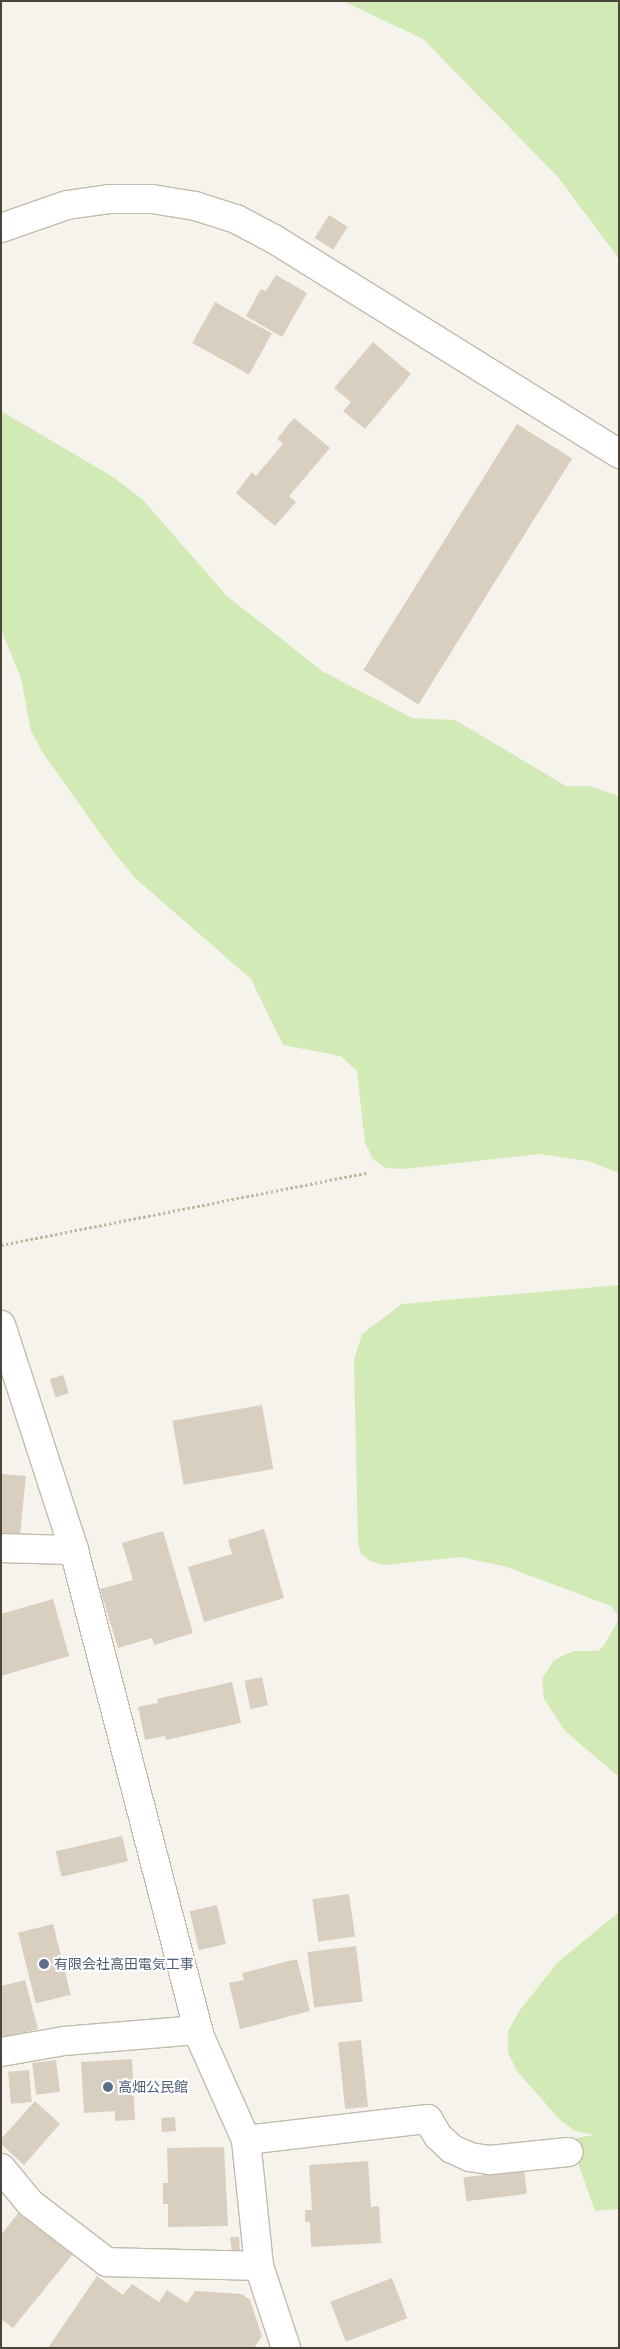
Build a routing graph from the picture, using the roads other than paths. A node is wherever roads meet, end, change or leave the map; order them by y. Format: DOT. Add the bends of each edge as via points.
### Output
graph roads {
  1 [pos="1,228"];
  2 [pos="619,454"];
  3 [pos="1,1325"];
  4 [pos="1,1548"];
  5 [pos="74,1550"];
  6 [pos="198,2030"];
  7 [pos="1,2052"];
  8 [pos="246,2140"];
  9 [pos="569,2152"];
  10 [pos="1,2168"];
  11 [pos="259,2266"];
  12 [pos="286,2348"];
  1 -- 2 [label="street" via="67,205 109,198 152,199 195,206 236,219 274,239"];
  3 -- 5 [label="street"];
  4 -- 5 [label="street"];
  5 -- 6 [label="street"];
  6 -- 7 [label="street" via="64,2041"];
  6 -- 8 [label="street"];
  8 -- 9 [label="street" via="428,2118 438,2136 452,2149 470,2157 490,2160"];
  8 -- 11 [label="street"];
  10 -- 11 [label="street" via="30,2203 107,2262"];
  11 -- 12 [label="street"];
}
